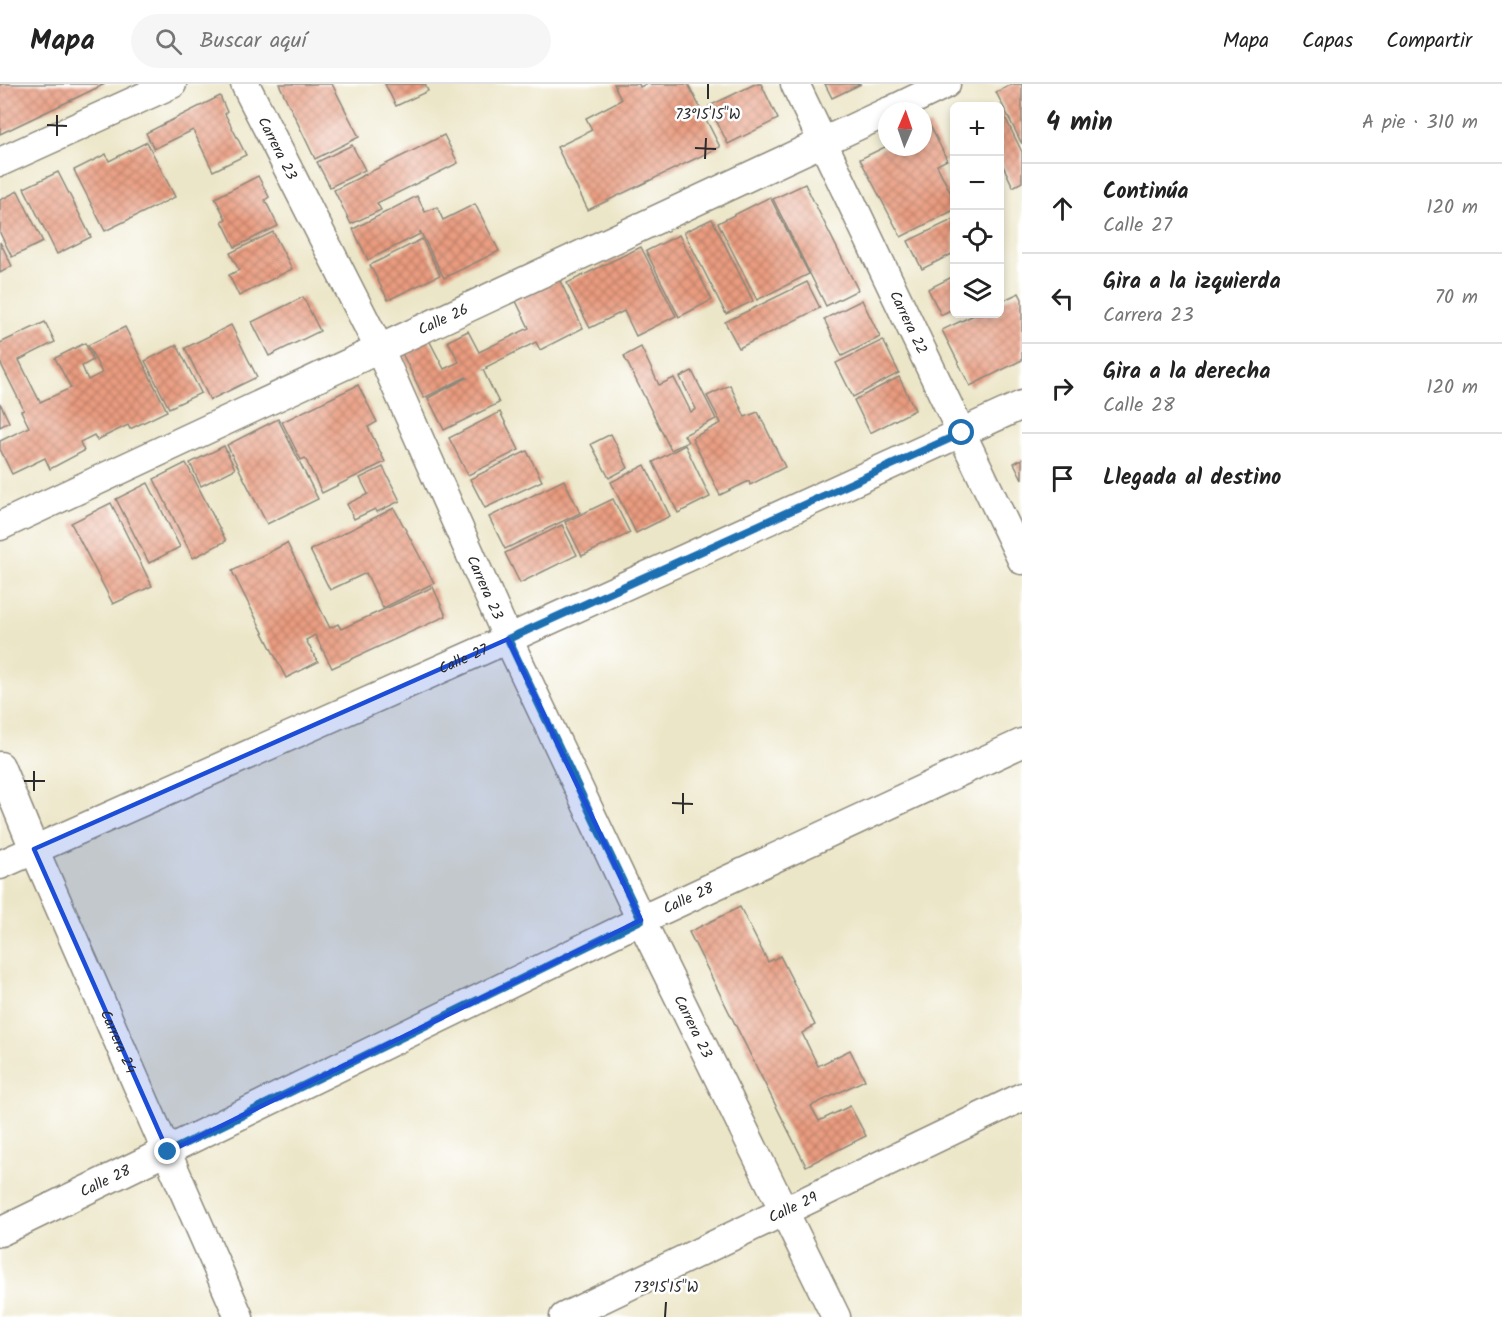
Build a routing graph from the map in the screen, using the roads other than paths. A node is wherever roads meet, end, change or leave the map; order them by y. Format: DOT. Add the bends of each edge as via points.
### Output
graph roads {
  1 [pos="172,84"];
  2 [pos="245,84"];
  3 [pos="795,84"];
  4 [pos="946,84"];
  5 [pos="909,102"];
  6 [pos="878,117"];
  7 [pos="823,143"];
  8 [pos="0,162"];
  9 [pos="379,348"];
  10 [pos="1022,405"];
  11 [pos="962,433"];
  12 [pos="0,526"];
  13 [pos="1022,560"];
  14 [pos="508,639"];
  15 [pos="1022,743"];
  16 [pos="0,765"];
  17 [pos="34,849"];
  18 [pos="0,866"];
  19 [pos="641,920"];
  20 [pos="1022,1097"];
  21 [pos="168,1152"];
  22 [pos="784,1210"];
  23 [pos="0,1232"];
  24 [pos="239,1317"];
  25 [pos="564,1317"];
  26 [pos="836,1317"];
  1 -- 8 [label="street"];
  2 -- 9 [label="street, Carrera 23"];
  3 -- 7 [label="street, Carrera 22"];
  4 -- 5 [label="street, Calle 26"];
  6 -- 7 [label="street, Calle 26"];
  7 -- 9 [label="street, Calle 26"];
  7 -- 11 [label="street, Carrera 22"];
  9 -- 12 [label="street, Calle 26"];
  9 -- 14 [label="street, Carrera 23"];
  10 -- 11 [label="street, Calle 27"];
  11 -- 13 [label="street, Carrera 22"];
  11 -- 14 [label="street, Calle 27"];
  14 -- 17 [label="street, Calle 27"];
  14 -- 19 [label="street, Carrera 23"];
  15 -- 19 [label="street, Calle 28"];
  16 -- 17 [label="street, Carrera 24"];
  17 -- 18 [label="street, Calle 27"];
  17 -- 21 [label="street, Carrera 24"];
  19 -- 21 [label="street, Calle 28"];
  19 -- 22 [label="street, Carrera 23"];
  20 -- 22 [label="street, Calle 29"];
  21 -- 23 [label="street, Calle 28"];
  21 -- 24 [label="street, Carrera 24"];
  22 -- 25 [label="street, Calle 29"];
  22 -- 26 [label="street, Carrera 23"];
}
